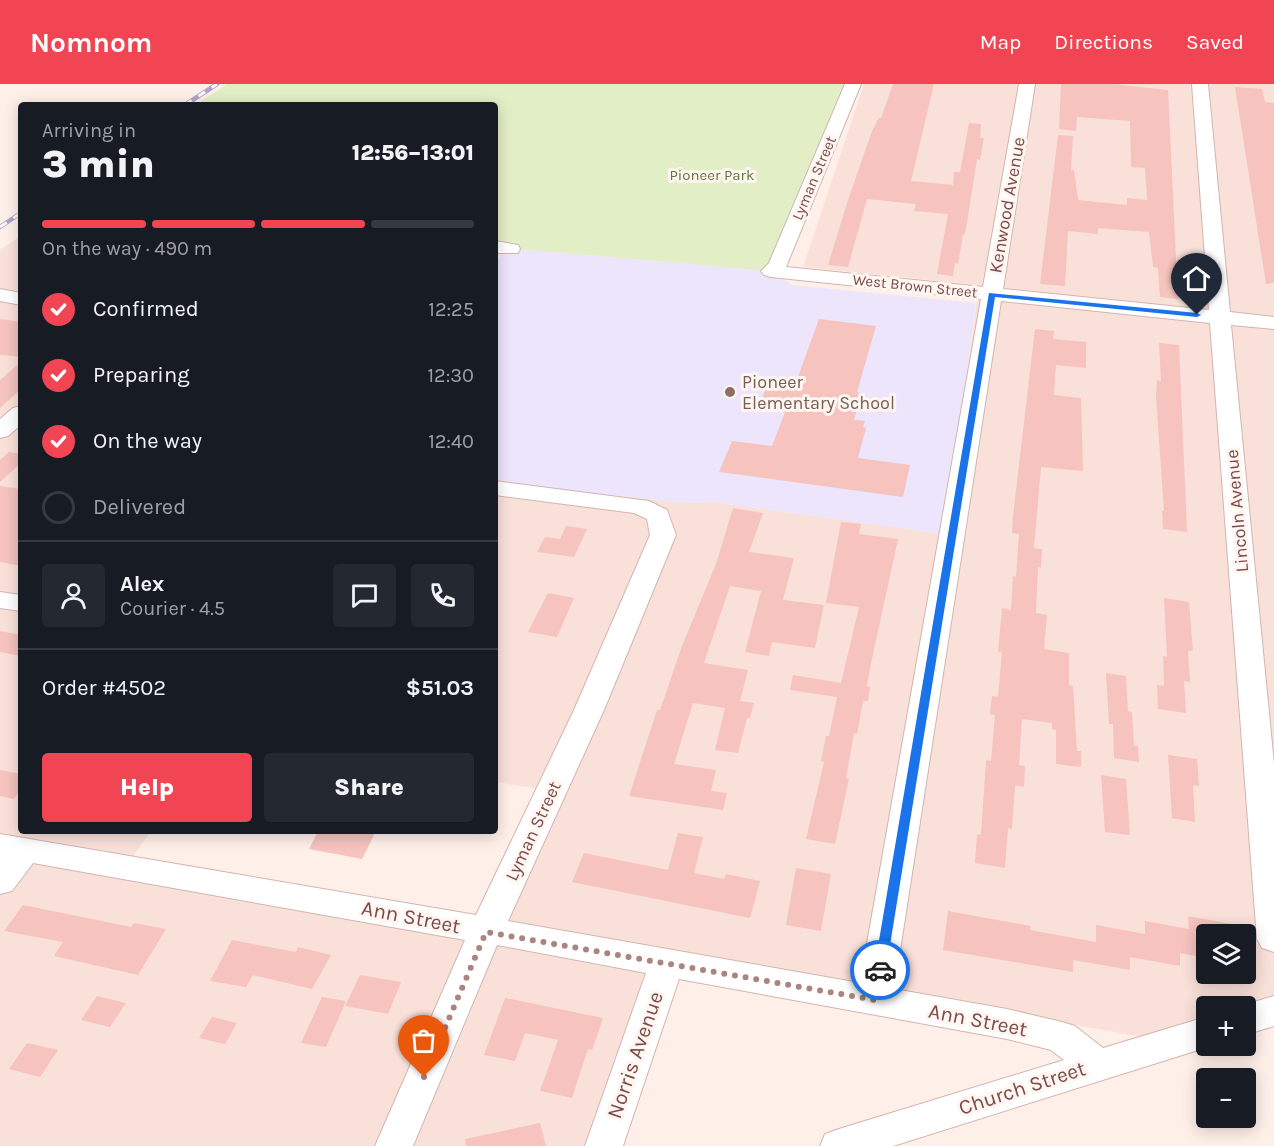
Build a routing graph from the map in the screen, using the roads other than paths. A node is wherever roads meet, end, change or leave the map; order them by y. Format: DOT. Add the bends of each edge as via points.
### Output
graph roads {
  1 [pos="853,84"];
  2 [pos="1028,84"];
  3 [pos="1200,84"];
  4 [pos="771,271"];
  5 [pos="0,295"];
  6 [pos="992,295"];
  7 [pos="18,298"];
  8 [pos="1220,317"];
  9 [pos="1274,323"];
  10 [pos="18,416"];
  11 [pos="6,429"];
  12 [pos="498,488"];
  13 [pos="0,600"];
  14 [pos="18,603"];
  15 [pos="12,848"];
  16 [pos="0,882"];
  17 [pos="486,932"];
  18 [pos="1274,939"];
  19 [pos="666,964"];
  20 [pos="875,1000"];
  21 [pos="1274,1011"];
  22 [pos="1256,1017"];
  23 [pos="1196,1035"];
  24 [pos="1096,1064"];
  25 [pos="394,1146"];
  26 [pos="604,1146"];
  27 [pos="839,1146"];
  1 -- 4 [label="street, Lyman Street" via="777,266"];
  2 -- 6 [label="street, Kenwood Avenue"];
  3 -- 8 [label="street, Lincoln Avenue"];
  4 -- 6 [label="street, West Brown Street"];
  5 -- 7 [label="street"];
  6 -- 8 [label="street, West Brown Street"];
  6 -- 20 [label="street, Kenwood Avenue"];
  8 -- 9 [label="street, West Brown Street"];
  8 -- 18 [label="street, Lincoln Avenue"];
  10 -- 11 [label="street"];
  12 -- 17 [label="street, Lyman Street" via="640,506 658,515 663,535 589,710"];
  13 -- 14 [label="street"];
  15 -- 16 [label="street"];
  15 -- 17 [label="street, Ann Street"];
  17 -- 19 [label="street, Ann Street"];
  17 -- 25 [label="street, Lyman Street"];
  19 -- 20 [label="street, Ann Street"];
  19 -- 26 [label="street, Norris Avenue"];
  20 -- 24 [label="street, Ann Street" via="1062,1037"];
  21 -- 22 [label="street"];
  23 -- 24 [label="street, Church Street"];
  24 -- 27 [label="street, Church Street"];
}
